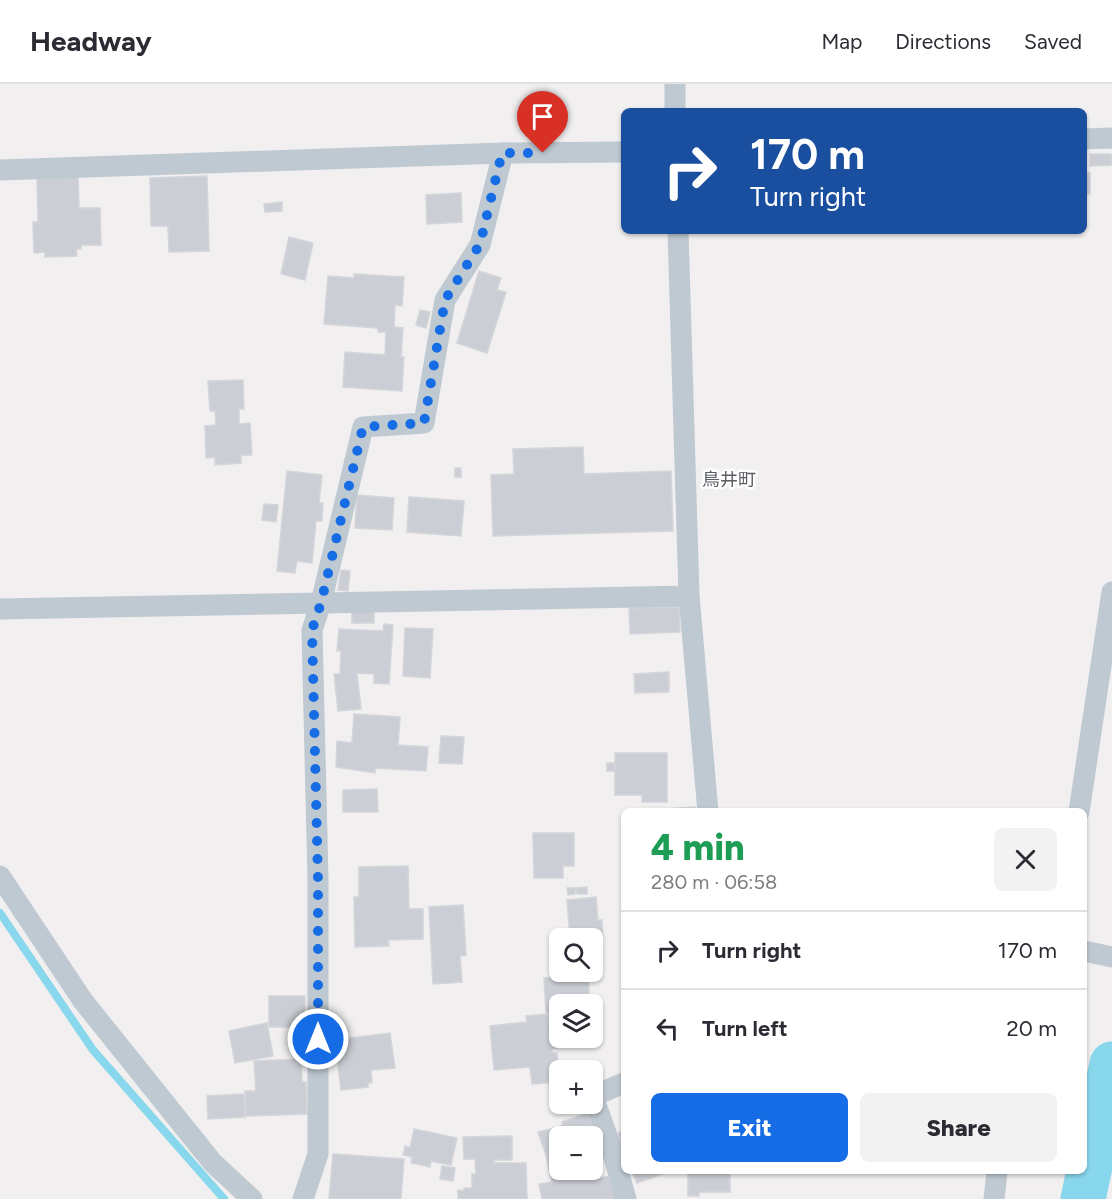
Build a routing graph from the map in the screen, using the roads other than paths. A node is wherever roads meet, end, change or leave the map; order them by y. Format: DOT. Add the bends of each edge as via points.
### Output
graph roads {
  1 [pos="675,84"];
  2 [pos="675,108"];
  3 [pos="1112,138"];
  4 [pos="1087,139"];
  5 [pos="621,152"];
  6 [pos="502,153"];
  7 [pos="0,170"];
  8 [pos="678,234"];
  9 [pos="1112,592"];
  10 [pos="689,596"];
  11 [pos="321,603"];
  12 [pos="0,609"];
  13 [pos="708,808"];
  14 [pos="1080,808"];
  15 [pos="0,876"];
  16 [pos="1087,952"];
  17 [pos="1109,956"];
  18 [pos="621,1084"];
  19 [pos="997,1174"];
  20 [pos="252,1199"];
  21 [pos="303,1199"];
  22 [pos="626,1199"];
  23 [pos="994,1199"];
  1 -- 2 [label="street"];
  3 -- 4 [label="street"];
  5 -- 6 [label="street"];
  6 -- 7 [label="street"];
  6 -- 11 [label="street" via="480,244 445,300 424,423 363,427"];
  8 -- 10 [label="street"];
  9 -- 14 [label="street"];
  10 -- 11 [label="street"];
  10 -- 13 [label="street"];
  11 -- 12 [label="street"];
  11 -- 21 [label="street" via="312,630 318,879 318,1154"];
  15 -- 20 [label="street" via="83,1001 213,1162"];
  16 -- 17 [label="street"];
  18 -- 22 [label="street" via="593,1096"];
  19 -- 23 [label="street"];
}
